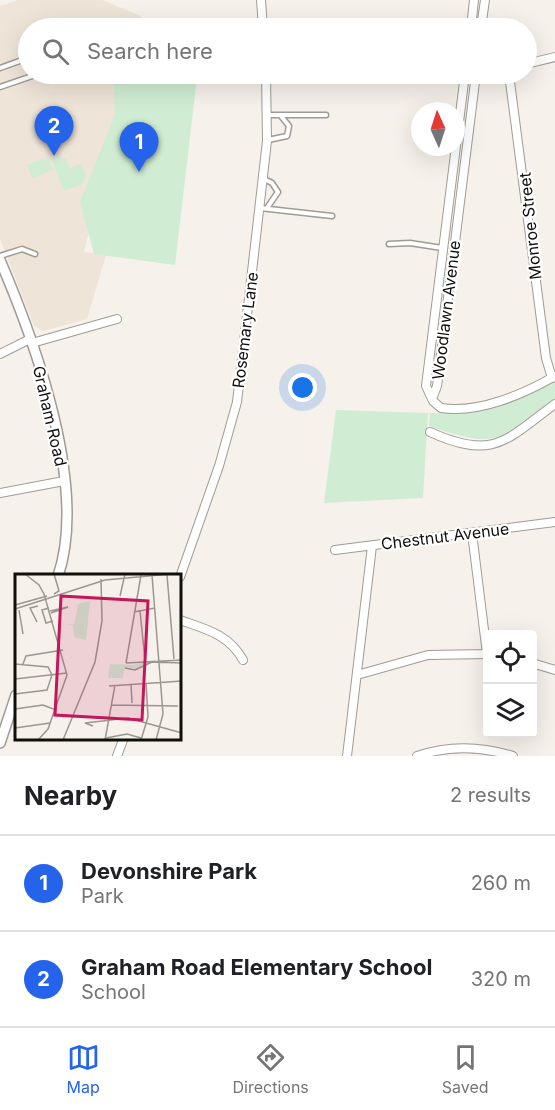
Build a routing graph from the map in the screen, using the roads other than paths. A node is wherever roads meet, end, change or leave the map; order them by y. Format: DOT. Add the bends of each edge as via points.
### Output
graph roads {
  1 [pos="261,0"];
  2 [pos="474,0"];
  3 [pos="485,0"];
  4 [pos="262,18"];
  5 [pos="472,18"];
  6 [pos="482,18"];
  7 [pos="555,57"];
  8 [pos="537,61"];
  9 [pos="18,62"];
  10 [pos="0,68"];
  11 [pos="18,81"];
  12 [pos="266,84"];
  13 [pos="469,84"];
  14 [pos="470,84"];
  15 [pos="510,84"];
  16 [pos="0,87"];
  17 [pos="326,115"];
  18 [pos="267,116"];
  19 [pos="280,116"];
  20 [pos="267,140"];
  21 [pos="263,178"];
  22 [pos="263,208"];
  23 [pos="332,216"];
  24 [pos="447,222"];
  25 [pos="457,223"];
  26 [pos="389,244"];
  27 [pos="443,248"];
  28 [pos="35,254"];
  29 [pos="0,258"];
  30 [pos="117,318"];
  31 [pos="31,341"];
  32 [pos="0,354"];
  33 [pos="553,377"];
  34 [pos="432,399"];
  35 [pos="555,404"];
  36 [pos="430,432"];
  37 [pos="64,481"];
  38 [pos="0,493"];
  39 [pos="555,522"];
  40 [pos="472,533"];
  41 [pos="372,546"];
  42 [pos="335,550"];
  43 [pos="58,574"];
  44 [pos="181,574"];
  45 [pos="182,621"];
  46 [pos="484,630"];
  47 [pos="483,654"];
  48 [pos="243,660"];
  49 [pos="537,665"];
  50 [pos="555,670"];
  51 [pos="357,675"];
  52 [pos="15,702"];
  53 [pos="4,720"];
  54 [pos="0,743"];
  55 [pos="119,744"];
  56 [pos="117,756"];
  57 [pos="347,756"];
  58 [pos="417,756"];
  59 [pos="513,756"];
  1 -- 4 [label="street"];
  2 -- 5 [label="street"];
  3 -- 6 [label="street"];
  7 -- 8 [label="street"];
  9 -- 10 [label="lane"];
  11 -- 16 [label="lane"];
  12 -- 18 [label="street, Rosemary Lane"];
  13 -- 24 [label="street, Woodlawn Avenue"];
  14 -- 25 [label="street, Woodlawn Avenue"];
  15 -- 33 [label="street, Monroe Street" via="546,357"];
  17 -- 19 [label="lane"];
  18 -- 19 [label="lane"];
  18 -- 20 [label="street, Rosemary Lane"];
  19 -- 20 [label="lane" via="289,126 287,136"];
  20 -- 21 [label="street, Rosemary Lane"];
  21 -- 22 [label="street, Rosemary Lane"];
  21 -- 22 [label="lane" via="278,192"];
  22 -- 23 [label="lane"];
  22 -- 44 [label="street, Rosemary Lane" via="237,402"];
  24 -- 25 [label="street"];
  24 -- 27 [label="street, Woodlawn Avenue"];
  25 -- 34 [label="street, Woodlawn Avenue" via="437,386"];
  26 -- 27 [label="lane"];
  27 -- 34 [label="street, Woodlawn Avenue" via="426,386"];
  28 -- 29 [label="lane" via="22,249"];
  29 -- 31 [label="street, Graham Road"];
  30 -- 31 [label="street"];
  31 -- 32 [label="street"];
  31 -- 37 [label="street, Graham Road" via="54,423"];
  33 -- 34 [label="street" via="526,392 495,402 447,409"];
  35 -- 36 [label="street" via="519,434 496,444 468,444"];
  37 -- 38 [label="street"];
  37 -- 43 [label="street, Graham Road" via="68,535"];
  39 -- 40 [label="street, Chestnut Avenue"];
  40 -- 41 [label="street, Chestnut Avenue"];
  40 -- 46 [label="street"];
  41 -- 42 [label="street, Chestnut Avenue"];
  41 -- 51 [label="street"];
  45 -- 48 [label="street" via="219,634 234,645"];
  47 -- 51 [label="street" via="428,656"];
  49 -- 50 [label="street"];
  51 -- 57 [label="street"];
  52 -- 53 [label="street"];
  53 -- 54 [label="street"];
  55 -- 56 [label="street"];
  58 -- 59 [label="street" via="468,748"];
}
